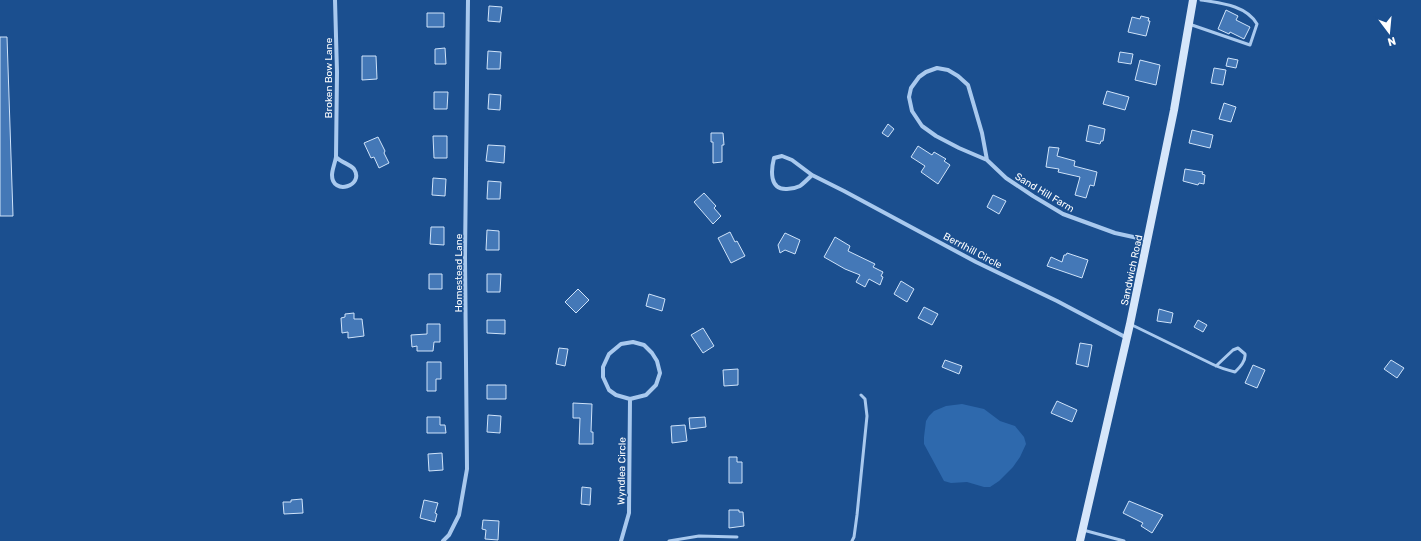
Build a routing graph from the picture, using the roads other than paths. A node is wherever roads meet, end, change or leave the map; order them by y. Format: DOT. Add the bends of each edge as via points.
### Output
graph roads {
  1 [pos="335,0"];
  2 [pos="468,0"];
  3 [pos="1193,0"];
  4 [pos="1201,0"];
  5 [pos="1189,24"];
  6 [pos="336,157"];
  7 [pos="987,160"];
  8 [pos="812,175"];
  9 [pos="1148,240"];
  10 [pos="1130,324"];
  11 [pos="1127,338"];
  12 [pos="1216,366"];
  13 [pos="861,395"];
  14 [pos="630,399"];
  15 [pos="1083,529"];
  16 [pos="737,537"];
  17 [pos="443,541"];
  18 [pos="621,541"];
  19 [pos="669,541"];
  20 [pos="852,541"];
  21 [pos="1080,541"];
  22 [pos="1124,541"];
  1 -- 6 [label="street, Broken Bow Lane"];
  2 -- 17 [label="street, Homestead Lane" via="465,256 467,469 459,515"];
  3 -- 5 [label="main road, Sandwich Road"];
  4 -- 5 [label="lane" via="1229,5 1254,19 1257,24 1250,45"];
  5 -- 9 [label="main road, Sandwich Road"];
  6 -- 6 [label="street, Broken Bow Lane" via="332,179 337,186 349,186 356,177 354,170"];
  7 -- 7 [label="street, Sand Hill Farm" via="936,136 922,126 910,107 909,97 911,88 919,77 937,68 948,70 968,84"];
  7 -- 9 [label="street, Sand Hill Farm" via="1006,178 1063,214 1115,233"];
  8 -- 8 [label="street, BerrIhill Circle" via="782,156 774,158 771,167 772,178 782,189 799,186"];
  8 -- 11 [label="street, BerrIhill Circle"];
  9 -- 10 [label="main road, Sandwich Road"];
  10 -- 11 [label="main road, Sandwich Road"];
  10 -- 12 [label="lane"];
  11 -- 15 [label="main road, Sandwich Road"];
  12 -- 12 [label="lane" via="1235,372 1240,368 1245,354 1238,348 1233,350"];
  13 -- 20 [label="lane" via="867,416"];
  14 -- 14 [label="street" via="609,390 603,377 603,367 609,354 621,344 633,342 644,345 652,353 660,374 656,384 646,395"];
  14 -- 18 [label="street, Wyndlea Circle" via="629,513"];
  15 -- 21 [label="main road, Sandwich Road"];
  15 -- 22 [label="lane"];
  16 -- 19 [label="lane" via="699,536"];
}
